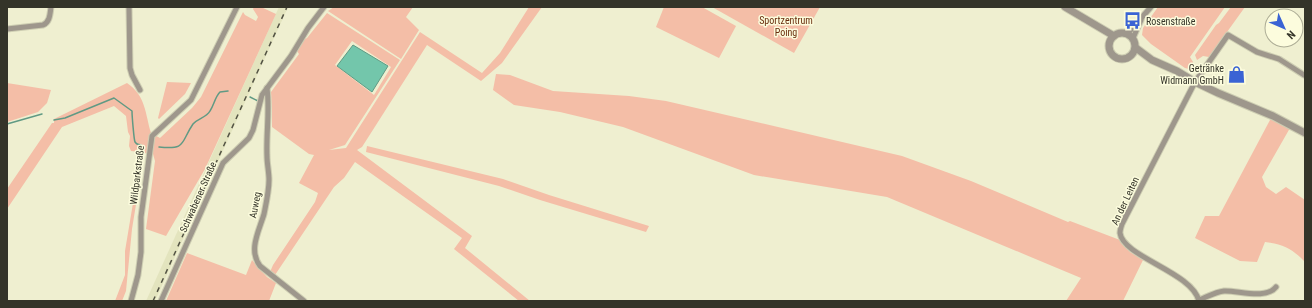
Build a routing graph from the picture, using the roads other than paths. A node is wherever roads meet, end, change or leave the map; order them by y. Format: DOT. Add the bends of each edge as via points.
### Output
graph roads {
  1 [pos="51,7"];
  2 [pos="129,7"];
  3 [pos="238,7"];
  4 [pos="324,7"];
  5 [pos="1065,7"];
  6 [pos="1151,7"];
  7 [pos="1142,17"];
  8 [pos="1097,26"];
  9 [pos="7,29"];
  10 [pos="1126,34"];
  11 [pos="1114,36"];
  12 [pos="1133,38"];
  13 [pos="1109,45"];
  14 [pos="1136,48"];
  15 [pos="1132,55"];
  16 [pos="1152,60"];
  17 [pos="1304,75"];
  18 [pos="1195,82"];
  19 [pos="267,88"];
  20 [pos="140,90"];
  21 [pos="1305,133"];
  22 [pos="1276,287"];
  23 [pos="1199,300"];
  24 [pos="130,301"];
  25 [pos="161,301"];
  26 [pos="304,301"];
  1 -- 9 [label="street" via="47,23"];
  2 -- 20 [label="street" via="130,68"];
  3 -- 24 [label="street, Wildparkstraße" via="191,100 152,136 141,217 138,275"];
  4 -- 19 [label="street, Schwabener Straße"];
  5 -- 8 [label="street"];
  6 -- 7 [label="street"];
  7 -- 10 [label="street"];
  7 -- 12 [label="street"];
  8 -- 11 [label="street"];
  8 -- 13 [label="street"];
  10 -- 11 [label="street"];
  10 -- 12 [label="street"];
  11 -- 13 [label="street"];
  12 -- 14 [label="street"];
  13 -- 15 [label="street" via="1110,52 1116,58 1125,59"];
  14 -- 15 [label="street"];
  14 -- 16 [label="street"];
  15 -- 16 [label="street"];
  16 -- 18 [label="street"];
  17 -- 18 [label="street" via="1279,58 1257,52 1228,35"];
  18 -- 21 [label="street"];
  18 -- 23 [label="street, An der Leiten" via="1122,224 1120,233 1132,250 1182,280"];
  19 -- 25 [label="street, Schwabener Straße" via="262,94 253,130 249,138 223,163"];
  19 -- 26 [label="street, Auweg" via="269,181 254,254 260,266"];
  22 -- 23 [label="street" via="1252,294 1224,291"];
}
